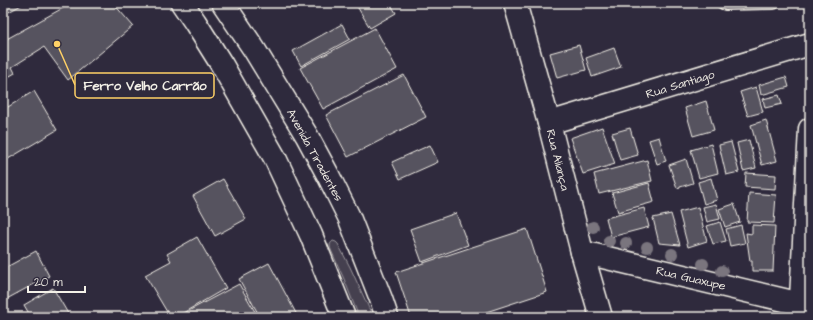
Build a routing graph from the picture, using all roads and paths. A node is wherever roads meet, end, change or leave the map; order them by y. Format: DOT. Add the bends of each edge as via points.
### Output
graph roads {
  1 [pos="182,3"];
  2 [pos="223,3"];
  3 [pos="515,3"];
  4 [pos="723,3"];
  5 [pos="774,3"];
  6 [pos="810,44"];
  7 [pos="549,123"];
  8 [pos="810,129"];
  9 [pos="582,252"];
  10 [pos="801,310"];
  11 [pos="344,317"];
  12 [pos="387,317"];
  13 [pos="601,317"];
  1 -- 11 [label="street" via="222,65 275,158"];
  2 -- 12 [label="street, Avenida Tiradentes" via="254,49 328,175 349,217"];
  3 -- 7 [label="street, Rua Aliança"];
  4 -- 5 [label="lane"];
  6 -- 7 [label="street, Rua Santiago"];
  7 -- 9 [label="street, Rua Aliança"];
  8 -- 10 [label="street"];
  9 -- 10 [label="street, Rua Guaxupe"];
  9 -- 13 [label="street, Rua Aliança"];
}
